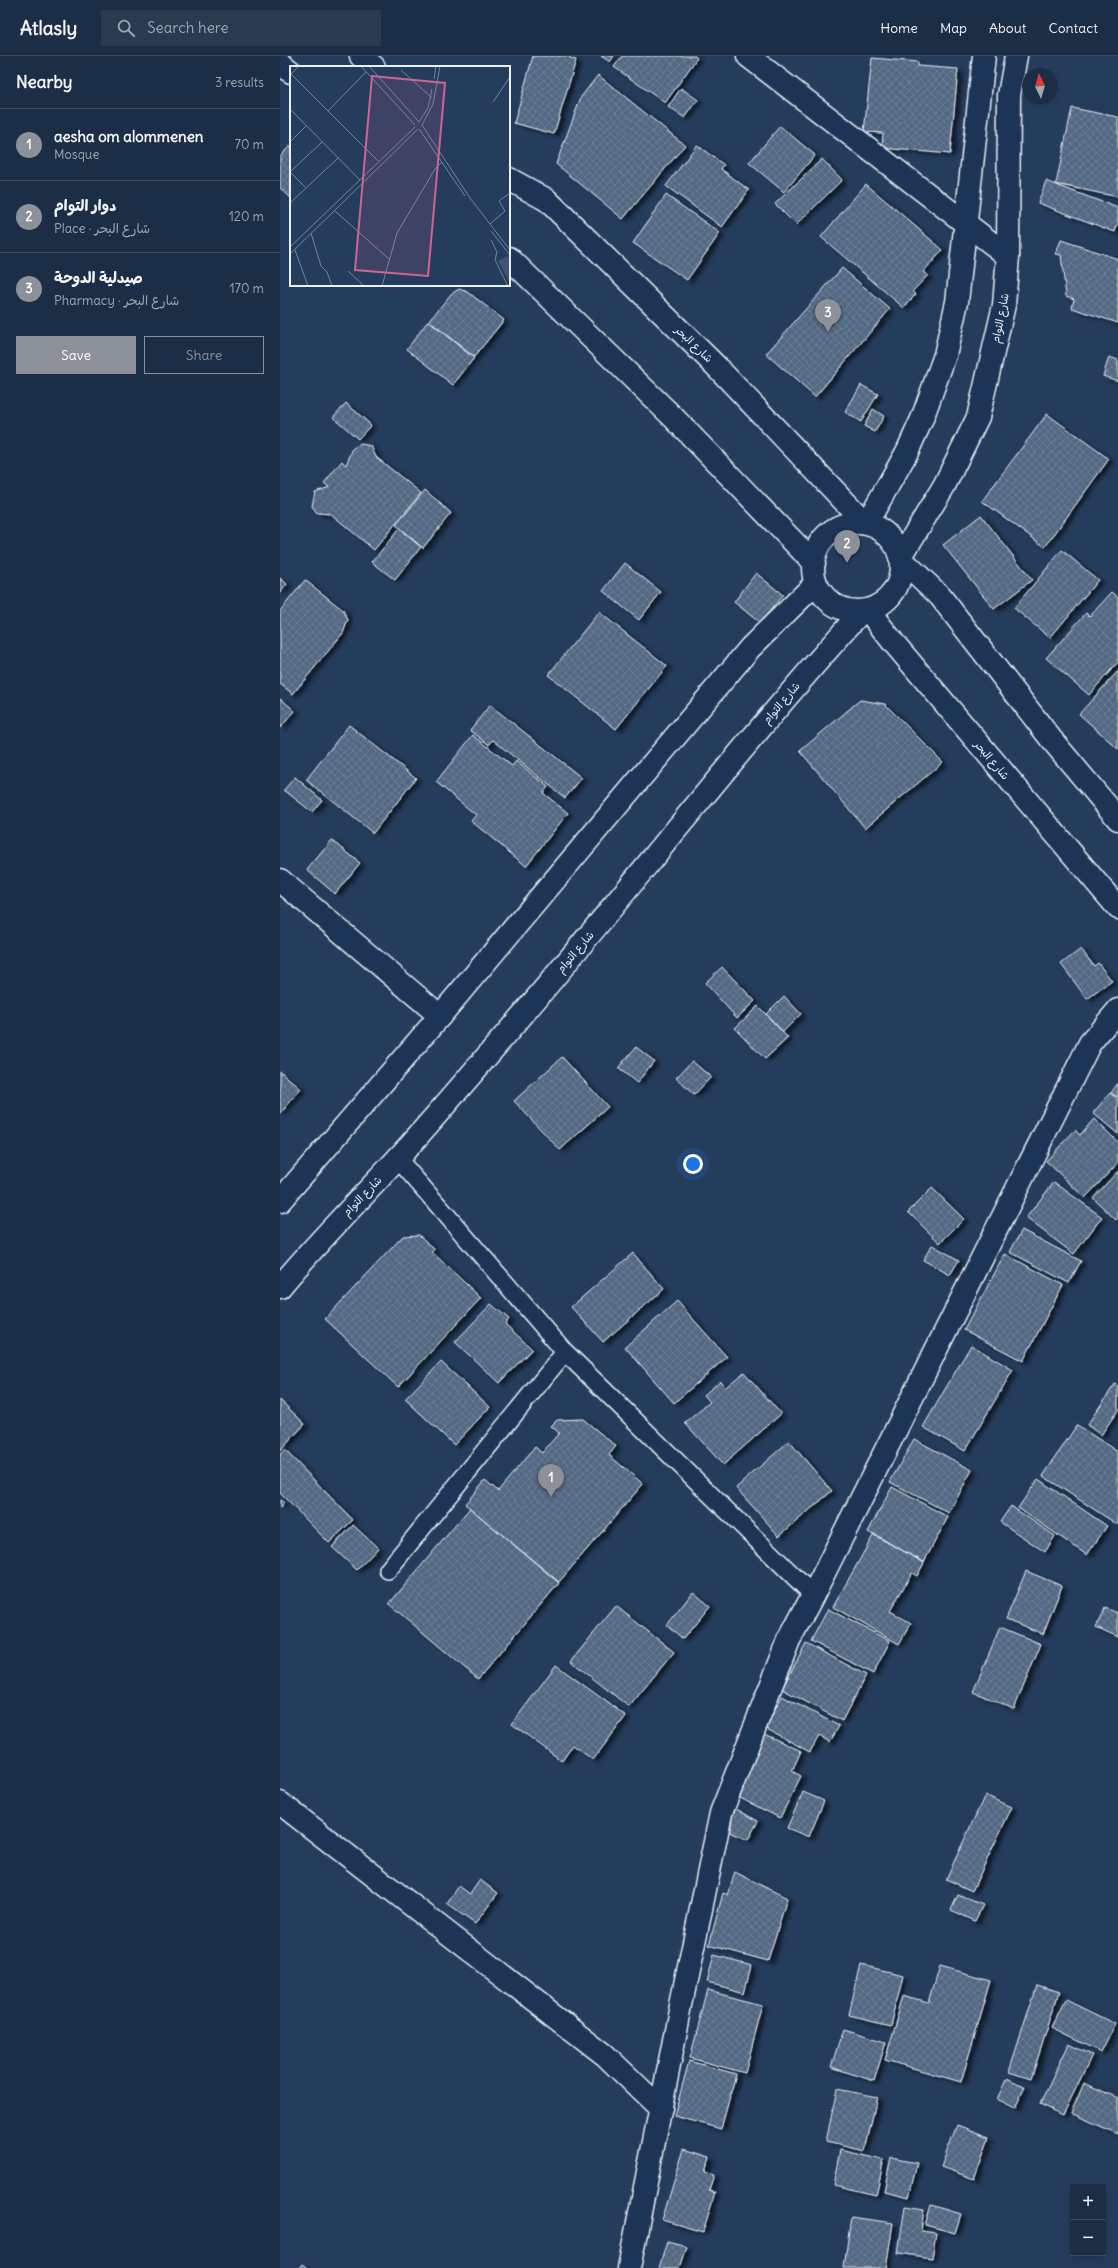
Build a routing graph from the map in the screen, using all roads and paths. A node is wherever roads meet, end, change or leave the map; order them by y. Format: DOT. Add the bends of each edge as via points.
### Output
graph roads {
  1 [pos="361,56"];
  2 [pos="748,56"];
  3 [pos="984,56"];
  4 [pos="1016,56"];
  5 [pos="280,63"];
  6 [pos="373,66"];
  7 [pos="290,71"];
  8 [pos="510,180"];
  9 [pos="966,223"];
  10 [pos="1008,256"];
  11 [pos="510,259"];
  12 [pos="866,524"];
  13 [pos="815,573"];
  14 [pos="865,610"];
  15 [pos="1118,819"];
  16 [pos="280,880"];
  17 [pos="1118,908"];
  18 [pos="1118,1010"];
  19 [pos="440,1016"];
  20 [pos="398,1158"];
  21 [pos="280,1200"];
  22 [pos="280,1287"];
  23 [pos="565,1352"];
  24 [pos="388,1570"];
  25 [pos="813,1595"];
  26 [pos="280,1803"];
  27 [pos="660,2109"];
  28 [pos="629,2268"];
  1 -- 6 [label="main road"];
  2 -- 9 [label="main road"];
  3 -- 9 [label="main road"];
  4 -- 10 [label="main road, شارع التوام" via="1009,95"];
  5 -- 7 [label="main road"];
  8 -- 12 [label="main road, شارع البحر" via="547,200 716,366"];
  9 -- 10 [label="main road"];
  9 -- 12 [label="main road" via="957,302 945,355 907,452"];
  10 -- 15 [label="main road, شارع التوام" via="1004,305 978,417 944,486 900,558 940,596 1051,739"];
  11 -- 13 [label="main road" via="674,418"];
  12 -- 13 [label="main road" via="848,525 831,532 817,551"];
  12 -- 14 [label="main road" via="891,539 899,551 902,566 900,581 893,594 882,604"];
  13 -- 14 [label="main road" via="830,602 851,611"];
  13 -- 19 [label="main road"];
  14 -- 17 [label="main road, شارع البحر"];
  14 -- 20 [label="main road, شارع التوام" via="792,689 651,862"];
  16 -- 19 [label="main road"];
  18 -- 25 [label="main road" via="1090,1043"];
  19 -- 21 [label="main road"];
  20 -- 22 [label="main road, شارع التوام" via="314,1246"];
  20 -- 23 [label="lane"];
  23 -- 24 [label="lane"];
  23 -- 25 [label="lane"];
  25 -- 27 [label="main road" via="788,1640 721,1813"];
  26 -- 27 [label="main road" via="605,2055"];
  27 -- 28 [label="main road"];
}
